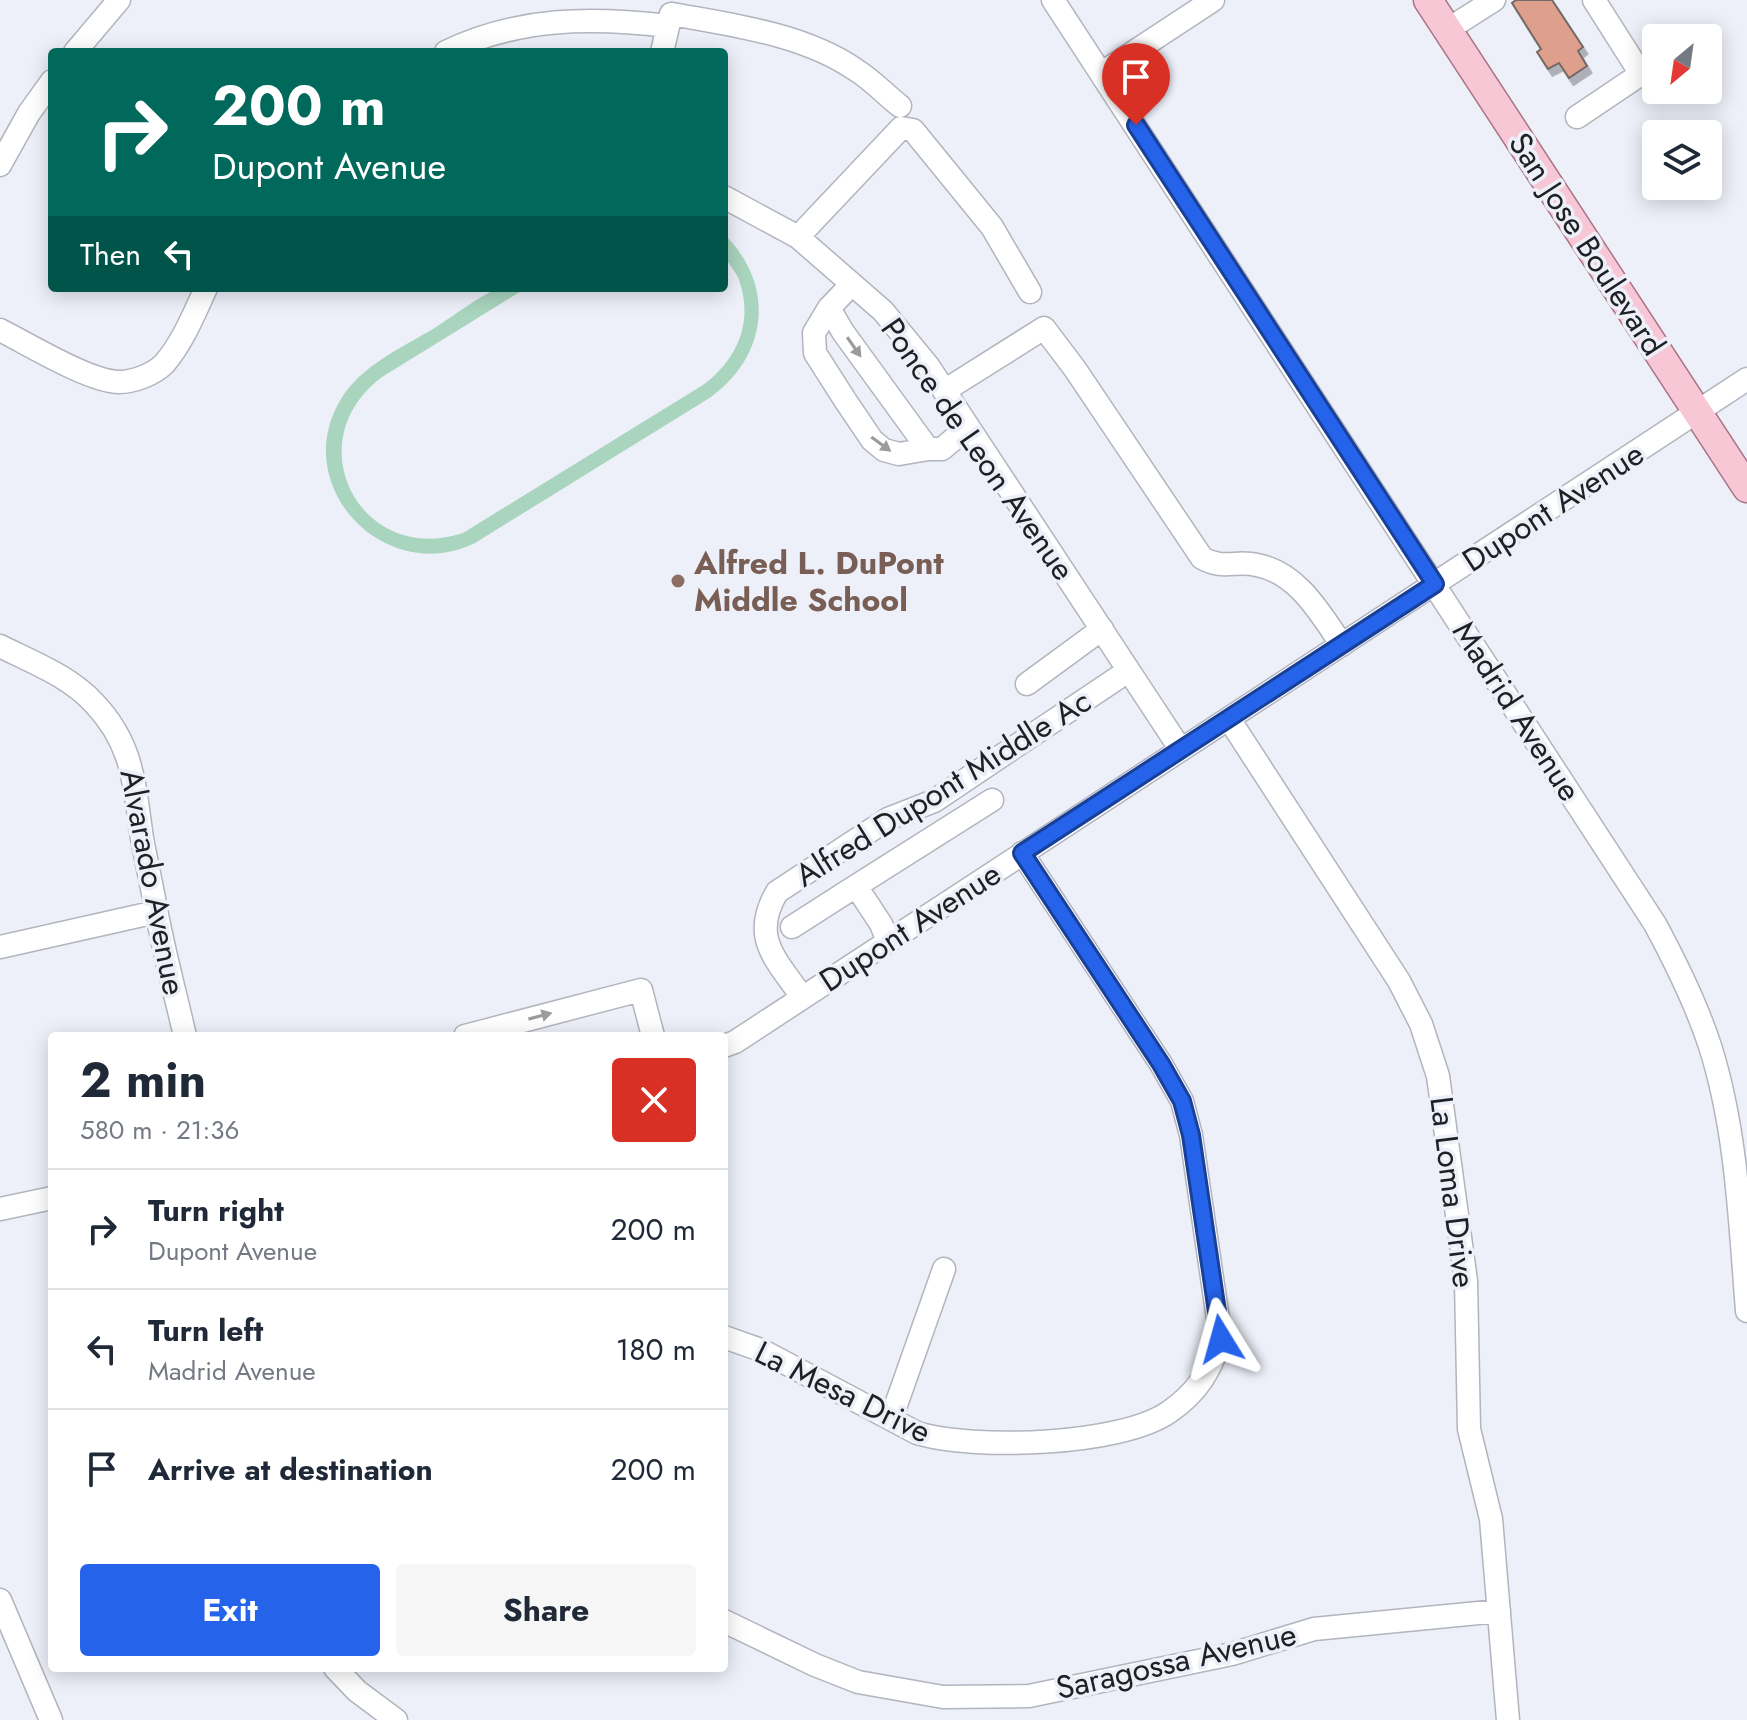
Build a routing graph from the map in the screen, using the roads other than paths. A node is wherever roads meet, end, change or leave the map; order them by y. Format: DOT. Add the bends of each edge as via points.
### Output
graph roads {
  1 [pos="119,0"];
  2 [pos="1053,0"];
  3 [pos="1213,0"];
  4 [pos="1428,0"];
  5 [pos="1494,0"];
  6 [pos="1594,0"];
  7 [pos="672,13"];
  8 [pos="1447,30"];
  9 [pos="78,48"];
  10 [pos="454,48"];
  11 [pos="663,48"];
  12 [pos="1102,73"];
  13 [pos="48,87"];
  14 [pos="900,106"];
  15 [pos="1577,117"];
  16 [pos="0,165"];
  17 [pos="728,199"];
  18 [pos="798,237"];
  19 [pos="851,285"];
  20 [pos="204,292"];
  21 [pos="1030,292"];
  22 [pos="829,308"];
  23 [pos="0,330"];
  24 [pos="1747,379"];
  25 [pos="944,391"];
  26 [pos="1697,412"];
  27 [pos="968,427"];
  28 [pos="928,449"];
  29 [pos="1747,488"];
  30 [pos="1435,584"];
  31 [pos="1102,629"];
  32 [pos="1342,645"];
  33 [pos="0,646"];
  34 [pos="1128,671"];
  35 [pos="1027,684"];
  36 [pos="1229,719"];
  37 [pos="1181,750"];
  38 [pos="992,800"];
  39 [pos="1022,853"];
  40 [pos="856,886"];
  41 [pos="156,912"];
  42 [pos="792,927"];
  43 [pos="888,941"];
  44 [pos="0,947"];
  45 [pos="802,997"];
  46 [pos="184,1032"];
  47 [pos="480,1032"];
  48 [pos="652,1032"];
  49 [pos="728,1045"];
  50 [pos="48,1199"];
  51 [pos="0,1209"];
  52 [pos="944,1269"];
  53 [pos="1747,1311"];
  54 [pos="728,1338"];
  55 [pos="891,1419"];
  56 [pos="0,1600"];
  57 [pos="1499,1611"];
  58 [pos="728,1623"];
  59 [pos="339,1672"];
  60 [pos="51,1720"];
  61 [pos="396,1720"];
  62 [pos="1508,1720"];
  1 -- 9 [label="street"];
  2 -- 12 [label="street, Madrid Avenue"];
  3 -- 12 [label="street"];
  4 -- 8 [label="main road, San Jose Boulevard"];
  5 -- 8 [label="street"];
  6 -- 15 [label="street" via="1641,74"];
  7 -- 10 [label="street" via="561,20"];
  7 -- 11 [label="street"];
  7 -- 14 [label="street" via="817,50 857,70"];
  8 -- 26 [label="main road, San Jose Boulevard"];
  12 -- 30 [label="street, Madrid Avenue"];
  13 -- 16 [label="street"];
  17 -- 18 [label="street, Ponce de Leon Avenue"];
  18 -- 19 [label="street, Ponce de Leon Avenue"];
  18 -- 21 [label="street" via="901,128 913,130 992,227"];
  19 -- 22 [label="street"];
  19 -- 25 [label="street, Ponce de Leon Avenue" via="883,311"];
  20 -- 23 [label="street" via="162,366 141,378 118,382 92,376"];
  22 -- 28 [label="street, one-way"];
  22 -- 28 [label="street, one-way" via="814,333 815,353 872,440 899,454"];
  24 -- 26 [label="street, Dupont Avenue"];
  25 -- 27 [label="street, Ponce de Leon Avenue"];
  25 -- 32 [label="street" via="1044,328 1202,558 1215,566 1254,564 1273,570 1305,592"];
  26 -- 29 [label="main road, San Jose Boulevard"];
  26 -- 30 [label="street, Dupont Avenue"];
  27 -- 28 [label="street" via="942,449"];
  27 -- 31 [label="street, Ponce de Leon Avenue"];
  30 -- 32 [label="street, Dupont Avenue"];
  30 -- 53 [label="street, Madrid Avenue" via="1655,924 1684,979 1724,1101 1735,1162"];
  31 -- 34 [label="street, Ponce de Leon Avenue"];
  31 -- 35 [label="street"];
  32 -- 36 [label="street, Dupont Avenue"];
  33 -- 41 [label="street, Alvarado Avenue" via="57,674 94,702 116,733 136,785"];
  34 -- 37 [label="street, Ponce de Leon Avenue"];
  34 -- 45 [label="street, Alfred Dupont Middle Ac" via="934,801 888,819 777,892 766,910 764,931 770,951"];
  36 -- 37 [label="street, Dupont Avenue"];
  36 -- 57 [label="street, La Loma Drive" via="1399,981 1421,1024 1438,1076 1466,1281 1469,1429 1491,1519"];
  37 -- 39 [label="street, Dupont Avenue"];
  38 -- 40 [label="street"];
  39 -- 43 [label="street, Dupont Avenue"];
  39 -- 55 [label="street, La Mesa Drive" via="1182,1101 1221,1339 1210,1370 1191,1392 1168,1412 1117,1432 1029,1443 943,1441"];
  40 -- 42 [label="street"];
  40 -- 43 [label="street"];
  41 -- 44 [label="street"];
  41 -- 46 [label="street, Alvarado Avenue"];
  43 -- 45 [label="street, Dupont Avenue"];
  45 -- 49 [label="street, Dupont Avenue"];
  47 -- 48 [label="street, one-way" via="641,990"];
  50 -- 51 [label="street"];
  52 -- 55 [label="street"];
  54 -- 55 [label="street, La Mesa Drive" via="761,1350"];
  56 -- 60 [label="street"];
  57 -- 58 [label="street, Saragossa Avenue" via="1314,1629 1232,1654 1029,1696 943,1697 858,1682"];
  57 -- 62 [label="street, La Loma Drive"];
  59 -- 61 [label="street"];
}
